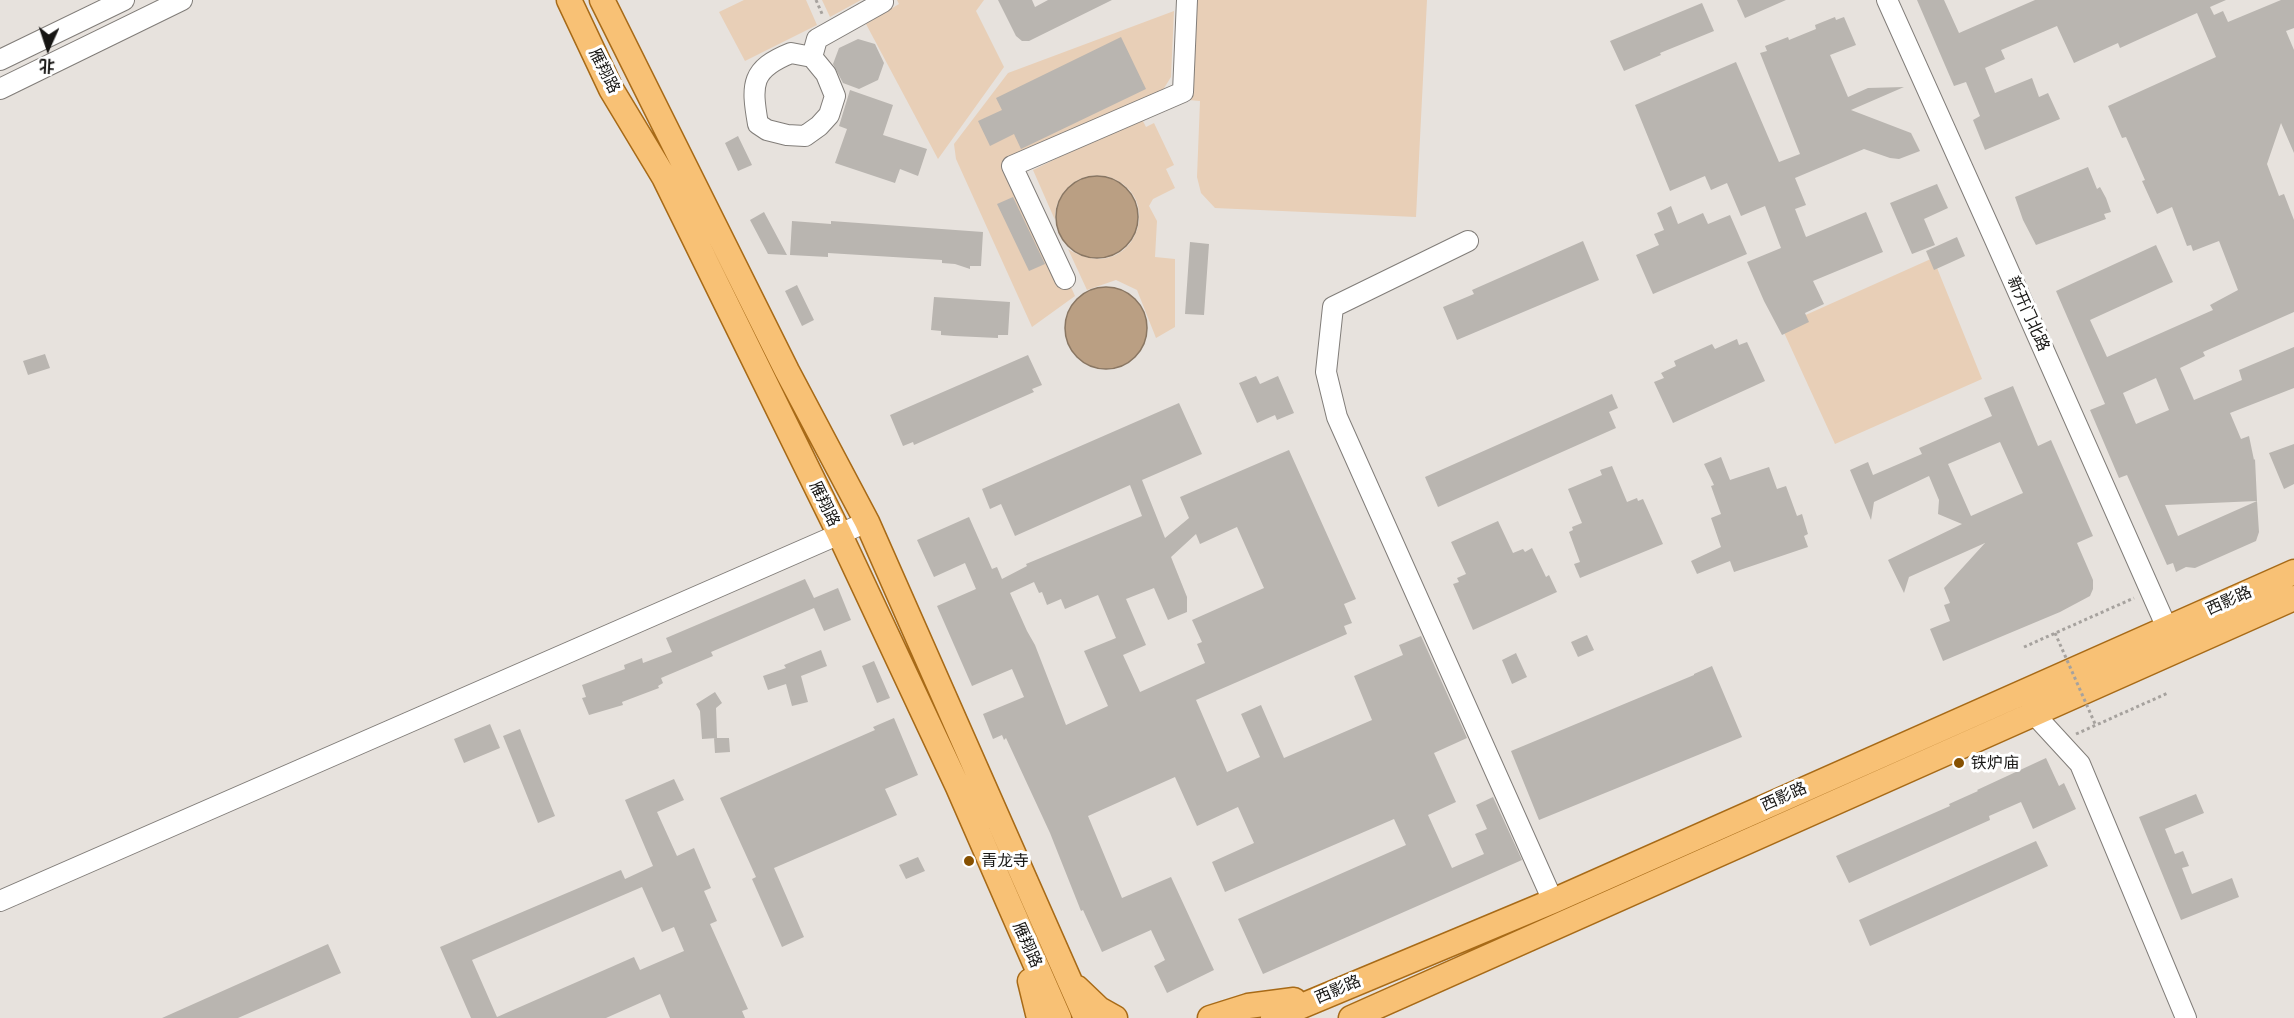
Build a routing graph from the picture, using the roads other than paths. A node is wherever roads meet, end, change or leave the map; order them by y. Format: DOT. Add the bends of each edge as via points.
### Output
graph roads {
  1 [pos="124,0"];
  2 [pos="182,0"];
  3 [pos="569,0"];
  4 [pos="602,0"];
  5 [pos="882,0"];
  6 [pos="1187,0"];
  7 [pos="1887,0"];
  8 [pos="812,57"];
  9 [pos="0,60"];
  10 [pos="0,89"];
  11 [pos="1468,241"];
  12 [pos="1065,279"];
  13 [pos="867,522"];
  14 [pos="839,533"];
  15 [pos="2294,572"];
  16 [pos="2294,598"];
  17 [pos="2167,628"];
  18 [pos="2034,714"];
  19 [pos="0,901"];
  20 [pos="1553,901"];
  21 [pos="1010,906"];
  22 [pos="1066,974"];
  23 [pos="1321,996"];
  24 [pos="1039,1018"];
  25 [pos="1059,1018"];
  26 [pos="1086,1018"];
  27 [pos="1115,1018"];
  28 [pos="1210,1018"];
  29 [pos="1273,1018"];
  30 [pos="1351,1018"];
  31 [pos="2186,1018"];
  1 -- 9 [label="street"];
  2 -- 10 [label="street"];
  3 -- 14 [label="main road, 雁翔路" via="611,88 664,177"];
  4 -- 13 [label="main road, 雁翔路"];
  5 -- 8 [label="street" via="817,39"];
  6 -- 12 [label="street" via="1183,92 1012,166"];
  7 -- 17 [label="street, 新开门北路"];
  8 -- 8 [label="street" via="791,53 770,61 755,81 758,124 767,130 805,136 829,115 835,96 826,74"];
  11 -- 20 [label="street" via="1333,307 1326,372 1337,417"];
  13 -- 14 [label="street"];
  13 -- 22 [label="main road, 雁翔路"];
  14 -- 19 [label="street"];
  14 -- 21 [label="main road, 雁翔路"];
  15 -- 17 [label="main road, 西影路"];
  16 -- 18 [label="main road, 西影路"];
  17 -- 20 [label="main road, 西影路"];
  18 -- 30 [label="main road, 西影路"];
  18 -- 31 [label="street" via="2080,764"];
  20 -- 23 [label="main road, 西影路"];
  21 -- 24 [label="main road"];
  21 -- 25 [label="main road, 雁翔路"];
  22 -- 26 [label="main road, 雁翔路"];
  22 -- 27 [label="main road" via="1085,998"];
  23 -- 28 [label="main road" via="1248,1006"];
  23 -- 29 [label="main road, 西影路"];
}
